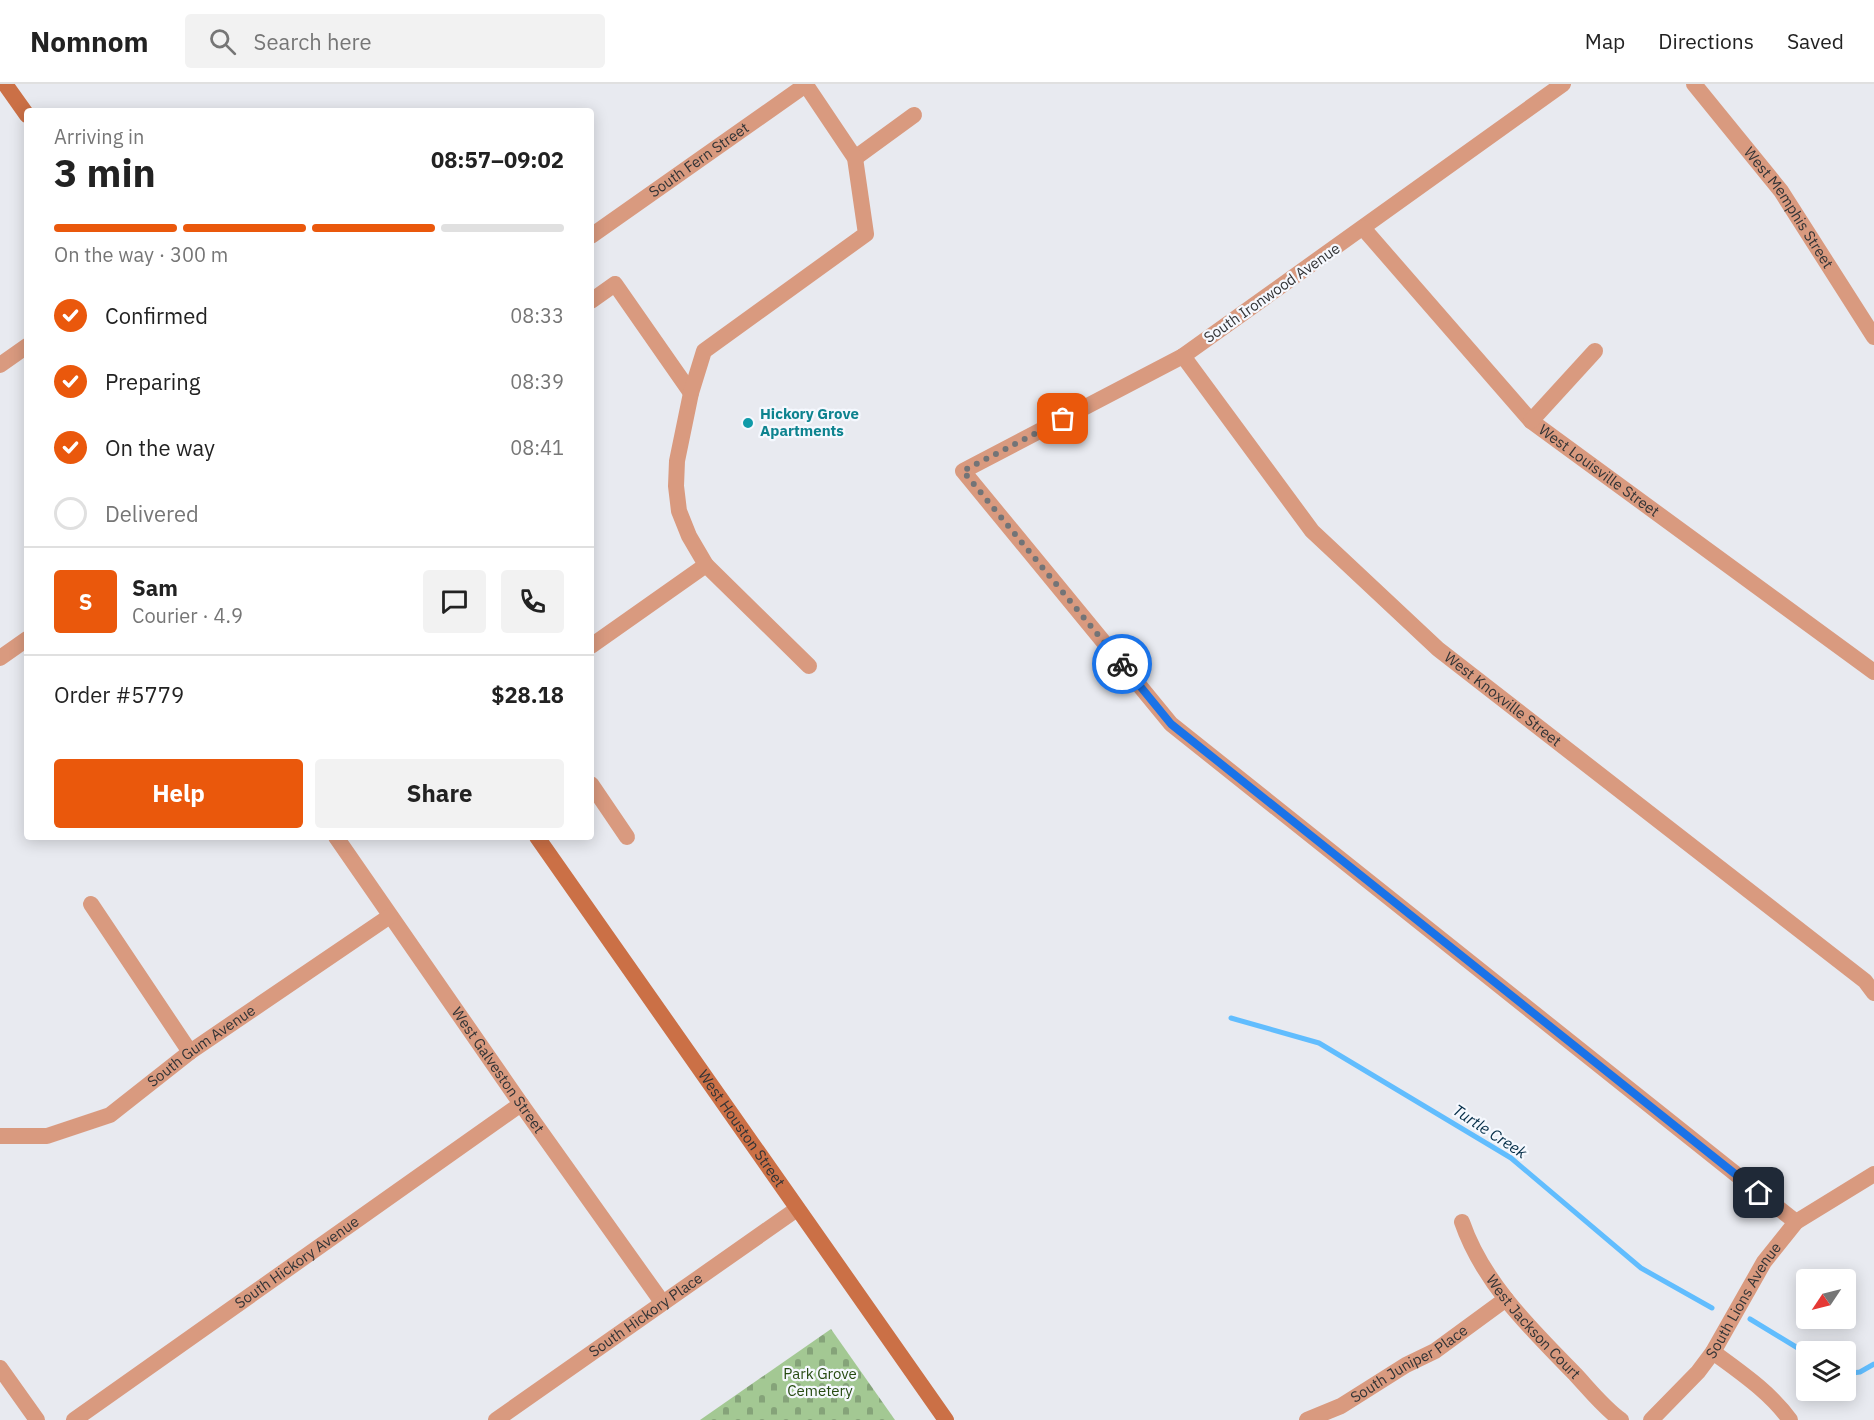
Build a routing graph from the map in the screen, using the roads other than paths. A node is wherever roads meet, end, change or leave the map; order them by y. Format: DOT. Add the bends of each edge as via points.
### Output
graph roads {
  1 [pos="5,84"];
  2 [pos="1563,84"];
  3 [pos="1694,84"];
  4 [pos="806,85"];
  5 [pos="24,111"];
  6 [pos="914,115"];
  7 [pos="855,159"];
  8 [pos="1363,228"];
  9 [pos="594,234"];
  10 [pos="594,299"];
  11 [pos="1874,337"];
  12 [pos="24,348"];
  13 [pos="1594,351"];
  14 [pos="1183,356"];
  15 [pos="0,365"];
  16 [pos="691,393"];
  17 [pos="1531,421"];
  18 [pos="706,565"];
  19 [pos="24,641"];
  20 [pos="594,644"];
  21 [pos="0,658"];
  22 [pos="809,666"];
  23 [pos="1874,672"];
  24 [pos="594,788"];
  25 [pos="627,837"];
  26 [pos="338,840"];
  27 [pos="539,840"];
  28 [pos="91,904"];
  29 [pos="390,916"];
  30 [pos="1874,993"];
  31 [pos="190,1052"];
  32 [pos="521,1104"];
  33 [pos="0,1136"];
  34 [pos="1874,1174"];
  35 [pos="797,1209"];
  36 [pos="1462,1222"];
  37 [pos="1796,1222"];
  38 [pos="1506,1299"];
  39 [pos="662,1302"];
  40 [pos="1713,1352"];
  41 [pos="0,1368"];
  42 [pos="1327,1417"];
  43 [pos="37,1420"];
  44 [pos="74,1420"];
  45 [pos="496,1420"];
  46 [pos="946,1420"];
  47 [pos="1307,1420"];
  48 [pos="1621,1420"];
  49 [pos="1651,1420"];
  50 [pos="1790,1420"];
  1 -- 5 [label="main road"];
  2 -- 8 [label="street, South Ironwood Avenue"];
  3 -- 11 [label="street, West Memphis Street" via="1781,191"];
  4 -- 7 [label="street"];
  4 -- 9 [label="street, South Fern Street"];
  6 -- 7 [label="street"];
  7 -- 16 [label="street" via="866,234 704,351"];
  8 -- 14 [label="street, South Ironwood Avenue"];
  8 -- 17 [label="street, West Louisville Street"];
  10 -- 16 [label="street" via="615,284"];
  12 -- 15 [label="street"];
  13 -- 17 [label="street"];
  14 -- 30 [label="street, West Knoxville Street" via="1312,531 1438,649 1865,981"];
  14 -- 37 [label="street, South Ironwood Avenue" via="963,471 1171,724"];
  16 -- 18 [label="street" via="676,486 679,511"];
  17 -- 23 [label="street, West Louisville Street"];
  18 -- 20 [label="street"];
  18 -- 22 [label="street"];
  19 -- 21 [label="street"];
  24 -- 25 [label="street"];
  26 -- 29 [label="street, West Galveston Street"];
  27 -- 35 [label="main road, West Houston Street"];
  28 -- 31 [label="street"];
  29 -- 31 [label="street, South Gum Avenue"];
  29 -- 32 [label="street, West Galveston Street"];
  31 -- 33 [label="street, South Gum Avenue" via="110,1115 47,1136"];
  32 -- 39 [label="street, West Galveston Street"];
  32 -- 44 [label="street, South Hickory Avenue"];
  34 -- 37 [label="street, South Lions Avenue"];
  35 -- 39 [label="street, South Hickory Place"];
  35 -- 46 [label="main road, West Houston Street"];
  36 -- 38 [label="street, West Jackson Court" via="1481,1264"];
  37 -- 40 [label="street, South Lions Avenue" via="1764,1262"];
  38 -- 42 [label="street, South Juniper Place" via="1435,1351"];
  38 -- 48 [label="street, West Jackson Court"];
  39 -- 45 [label="street, South Hickory Place"];
  40 -- 49 [label="street, South Lions Avenue"];
  40 -- 50 [label="street" via="1750,1379"];
  41 -- 43 [label="street"];
  42 -- 47 [label="street, South Juniper Place"];
}
